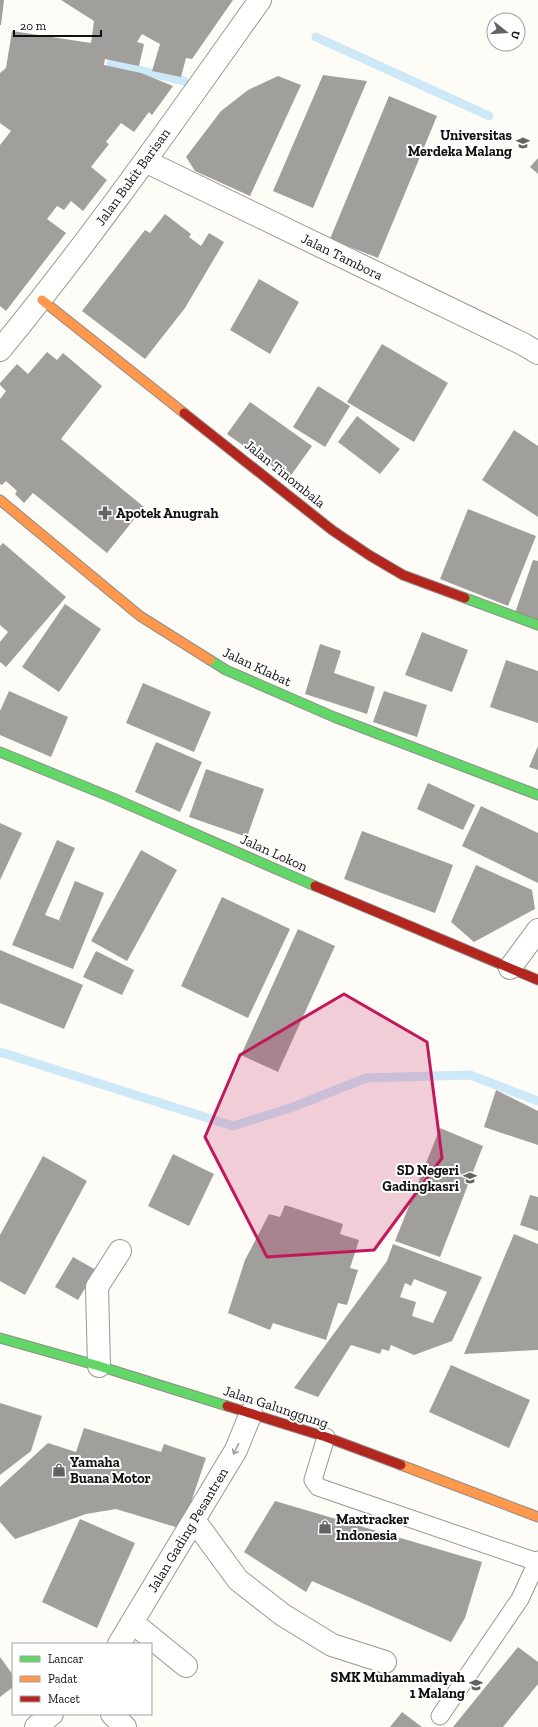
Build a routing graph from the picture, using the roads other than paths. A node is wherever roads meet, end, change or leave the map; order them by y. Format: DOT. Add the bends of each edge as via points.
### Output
graph roads {
  1 [pos="260,0"];
  2 [pos="145,161"];
  3 [pos="42,300"];
  4 [pos="0,350"];
  5 [pos="538,353"];
  6 [pos="0,500"];
  7 [pos="538,624"];
  8 [pos="0,752"];
  9 [pos="538,796"];
  10 [pos="538,930"];
  11 [pos="510,968"];
  12 [pos="538,980"];
  13 [pos="120,1251"];
  14 [pos="0,1338"];
  15 [pos="99,1366"];
  16 [pos="251,1413"];
  17 [pos="326,1437"];
  18 [pos="538,1517"];
  19 [pos="194,1520"];
  20 [pos="537,1561"];
  21 [pos="132,1622"];
  22 [pos="120,1643"];
  23 [pos="385,1662"];
  24 [pos="186,1666"];
  25 [pos="51,1715"];
  26 [pos="113,1715"];
  27 [pos="440,1716"];
  28 [pos="36,1727"];
  29 [pos="125,1727"];
  1 -- 2 [label="street, Jalan Bukit Barisan"];
  2 -- 3 [label="street, Jalan Bukit Barisan"];
  2 -- 5 [label="street, Jalan Tambora"];
  3 -- 4 [label="street, Jalan Bukit Barisan"];
  3 -- 7 [label="street, Jalan Tinombala" via="332,530 369,555 403,575"];
  6 -- 9 [label="street, Jalan Klabat" via="140,616 226,670 334,717"];
  8 -- 11 [label="street, Jalan Lokon"];
  10 -- 11 [label="street"];
  11 -- 12 [label="street, Jalan Lokon"];
  13 -- 15 [label="street" via="97,1287"];
  14 -- 15 [label="street, Jalan Galunggung"];
  15 -- 16 [label="street, Jalan Galunggung"];
  16 -- 17 [label="street, Jalan Galunggung"];
  16 -- 19 [label="street, Jalan Gading Pesantren, one-way" via="236,1450"];
  17 -- 18 [label="street, Jalan Galunggung"];
  17 -- 20 [label="lane" via="312,1480 318,1487"];
  19 -- 21 [label="street, Jalan Gading Pesantren"];
  19 -- 23 [label="street" via="238,1580 283,1615 332,1645"];
  20 -- 27 [label="lane" via="520,1599"];
  21 -- 22 [label="street, Jalan Gading Pesantren"];
  21 -- 24 [label="street"];
  25 -- 28 [label="street"];
  26 -- 29 [label="street"];
}
